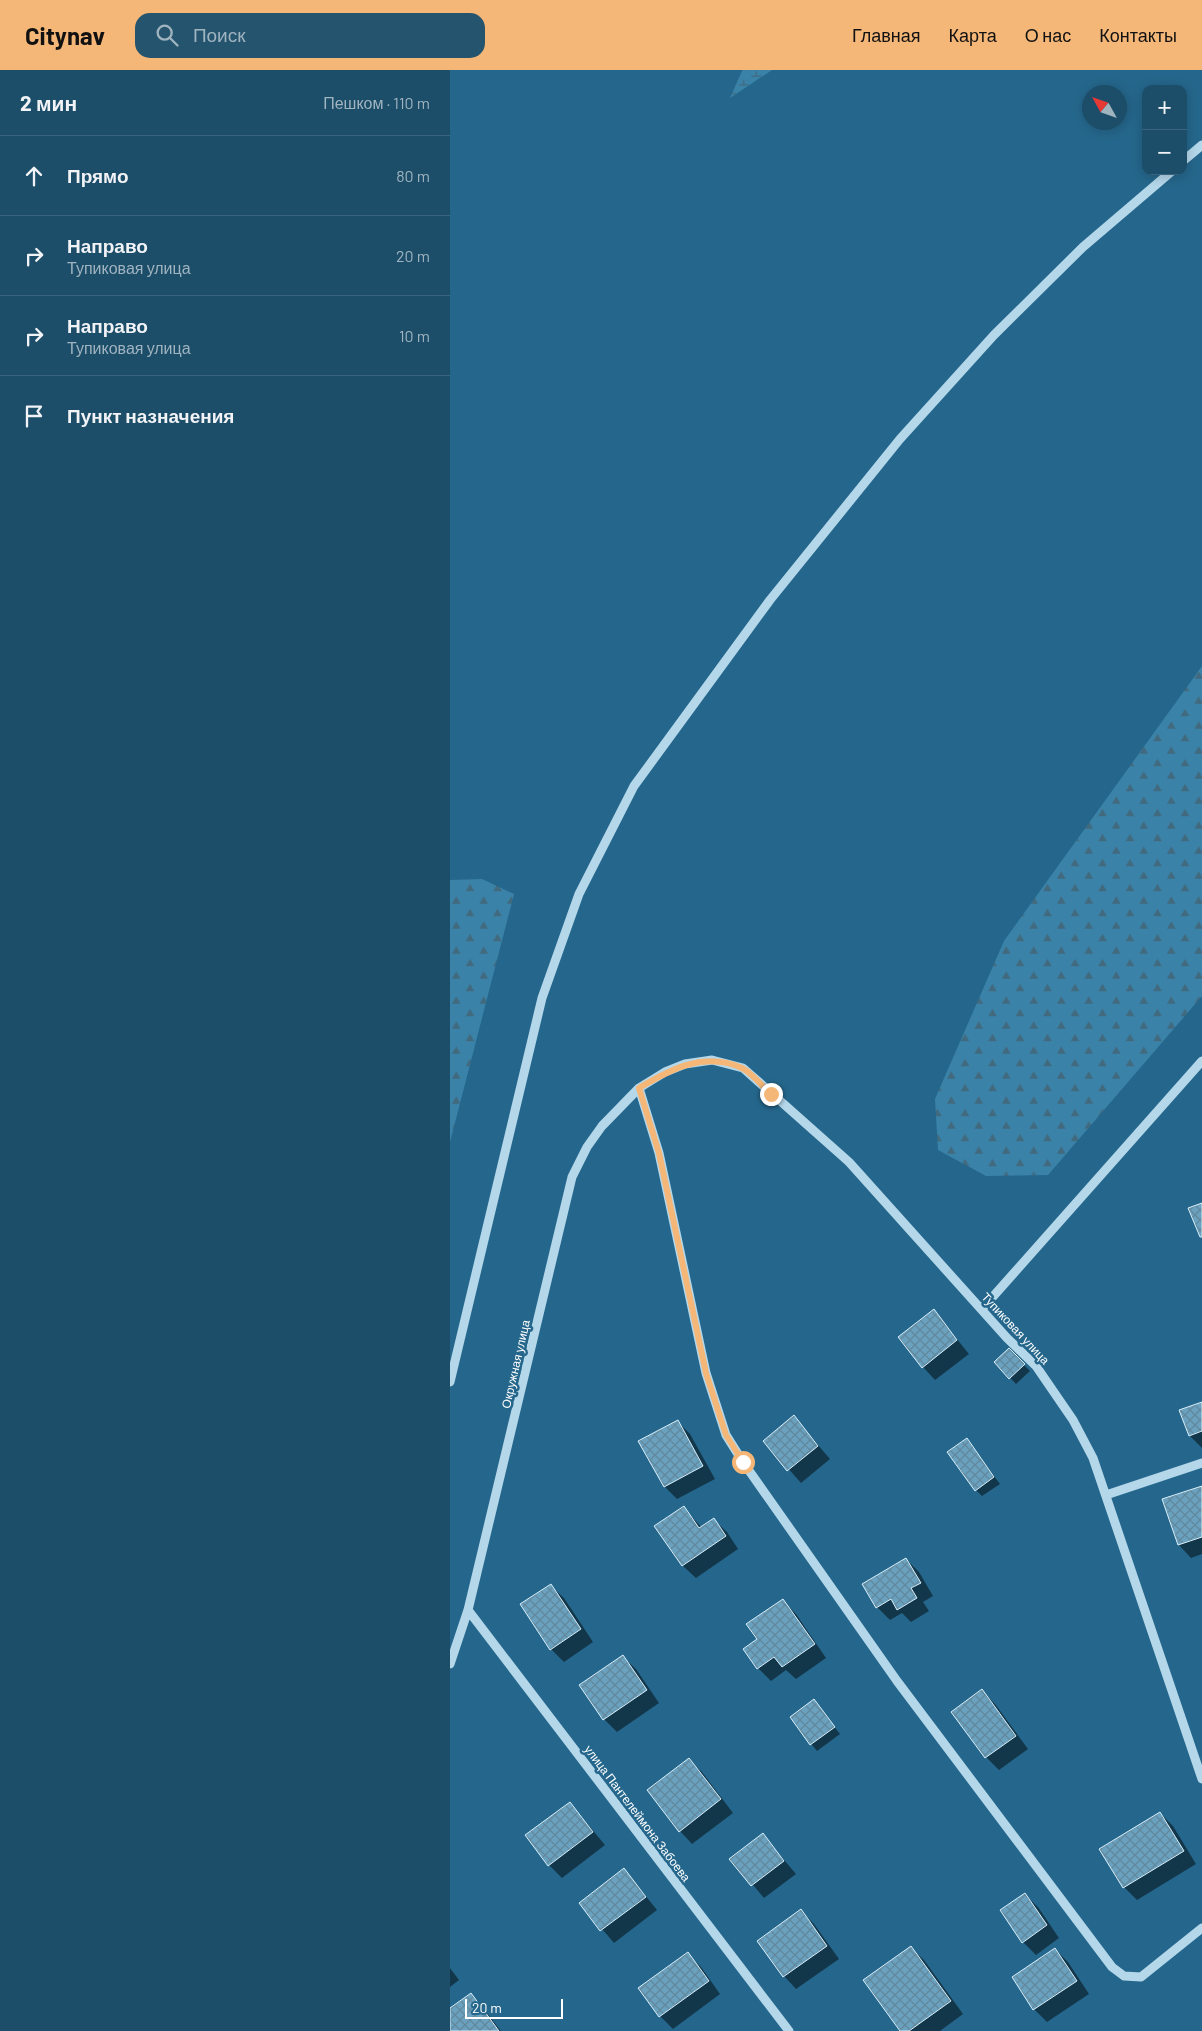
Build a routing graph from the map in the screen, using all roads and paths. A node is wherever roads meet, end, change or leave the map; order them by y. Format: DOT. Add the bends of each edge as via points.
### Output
graph roads {
  1 [pos="1202,145"];
  2 [pos="1187,158"];
  3 [pos="1167,175"];
  4 [pos="1202,1061"];
  5 [pos="639,1088"];
  6 [pos="982,1309"];
  7 [pos="450,1382"];
  8 [pos="1202,1463"];
  9 [pos="1106,1495"];
  10 [pos="468,1610"];
  11 [pos="450,1664"];
  12 [pos="1202,1779"];
  13 [pos="1202,1928"];
  14 [pos="788,2031"];
  1 -- 2 [label="street"];
  3 -- 7 [label="street" via="1083,248 994,335 900,439 770,600 634,786 579,894 542,998"];
  4 -- 6 [label="street"];
  5 -- 6 [label="street, Тупиковая улица" via="685,1064 712,1060 743,1068 849,1162"];
  5 -- 10 [label="street, Окружная улица" via="602,1126 572,1177"];
  5 -- 13 [label="street" via="659,1153 706,1373 726,1435 743,1462 897,1681 1112,1967 1124,1976 1141,1977"];
  6 -- 9 [label="street, Тупиковая улица" via="1052,1387 1093,1458"];
  8 -- 9 [label="street"];
  9 -- 12 [label="street, Тупиковая улица"];
  10 -- 11 [label="street, Окружная улица"];
  10 -- 14 [label="street, улица Пантелеймона Забоева"];
}
